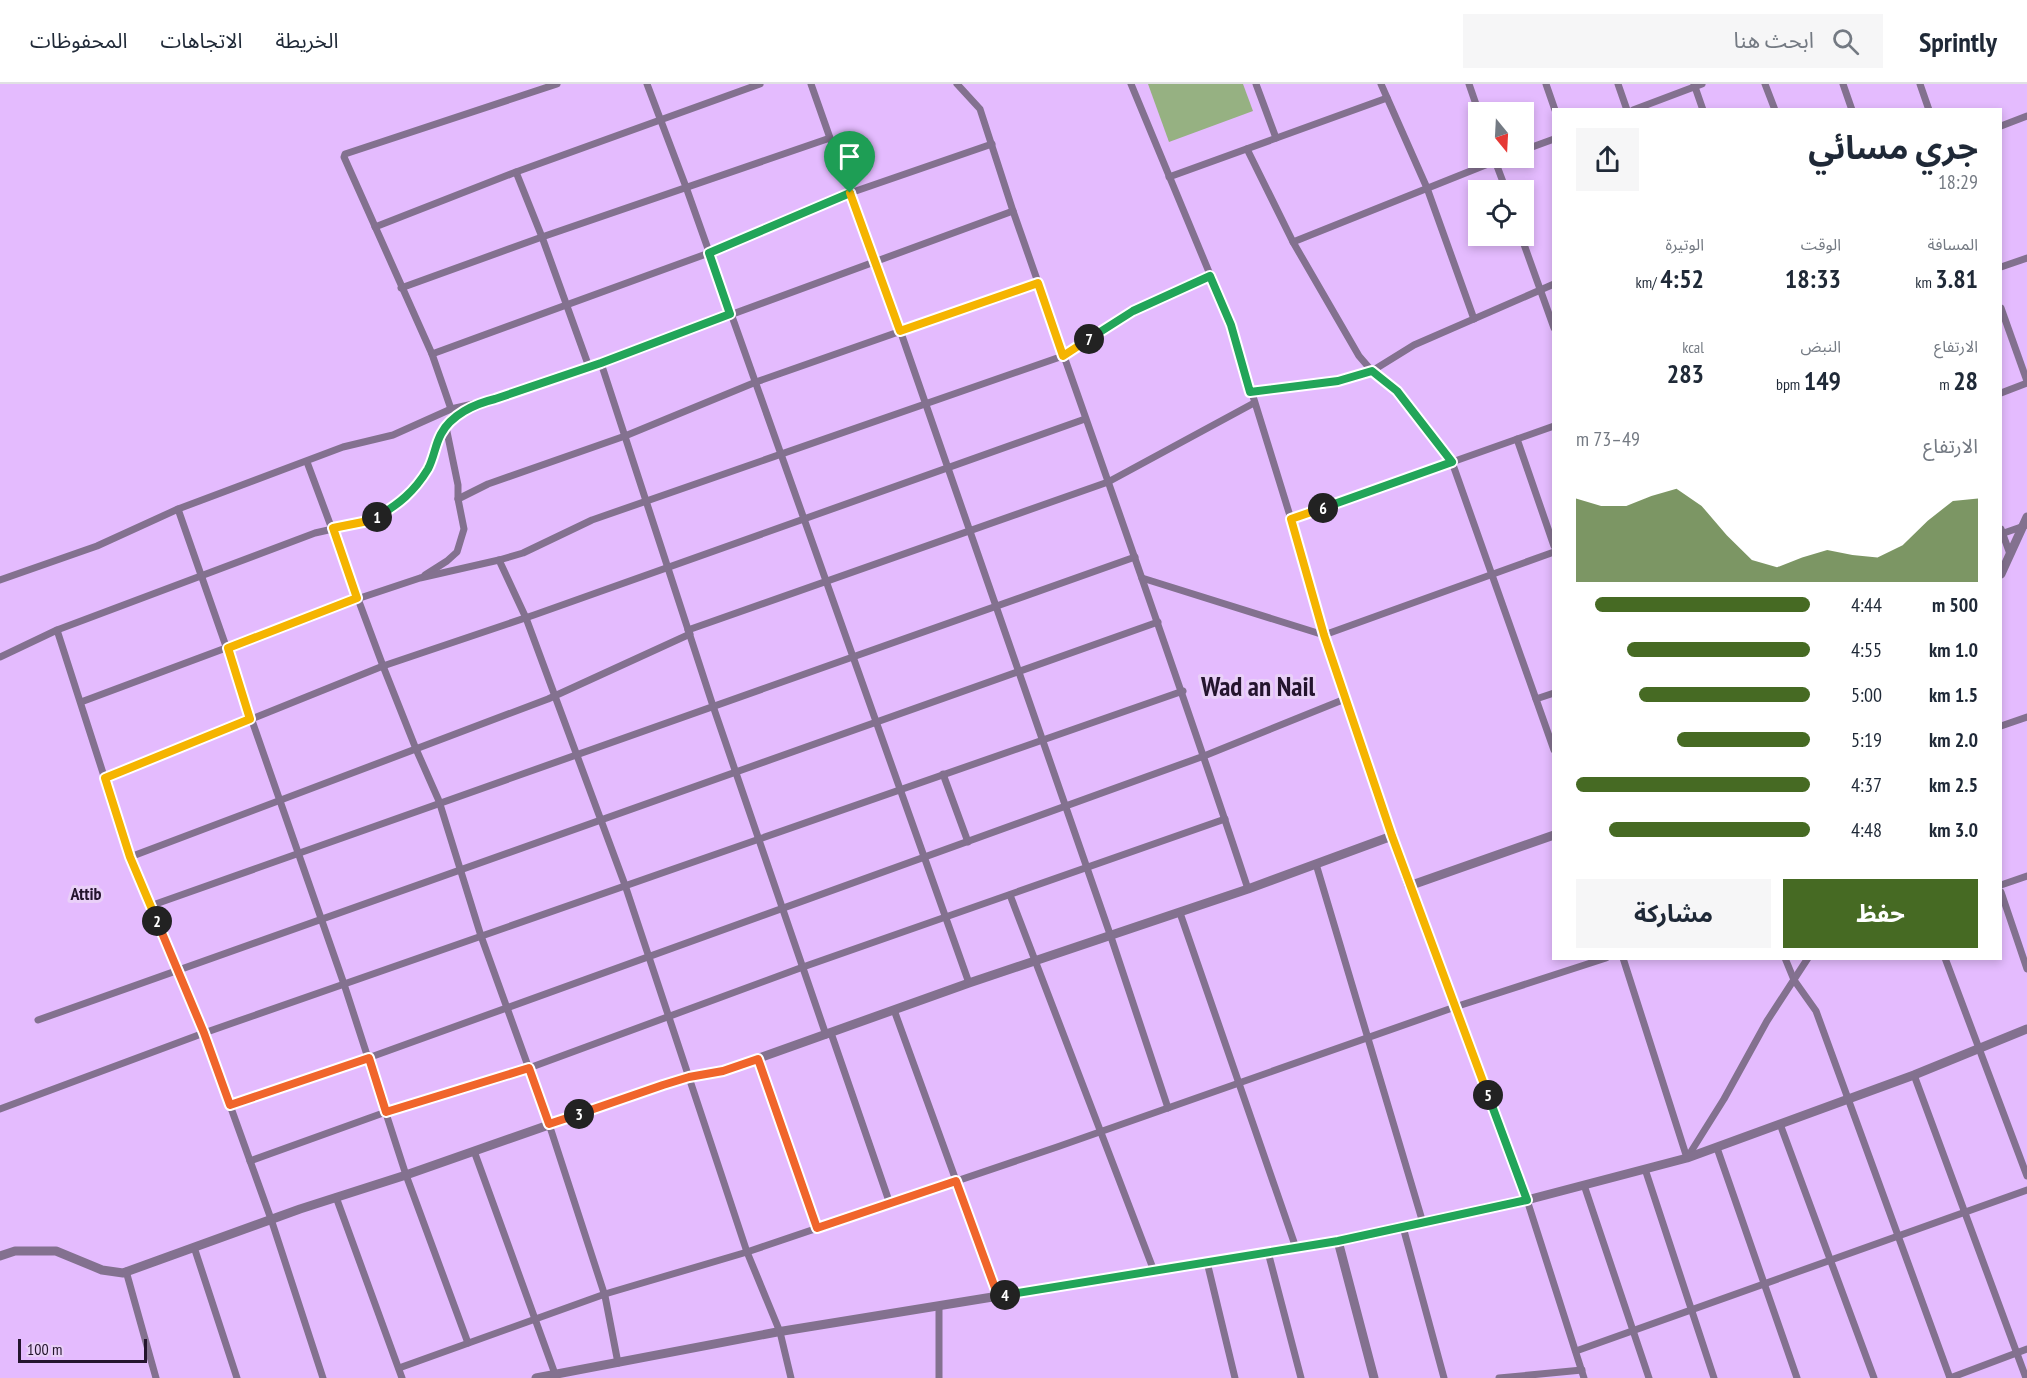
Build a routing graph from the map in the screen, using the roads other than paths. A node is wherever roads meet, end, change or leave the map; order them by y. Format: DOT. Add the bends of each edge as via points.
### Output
graph roads {
  1 [pos="557,84"];
  2 [pos="646,84"];
  3 [pos="760,84"];
  4 [pos="811,84"];
  5 [pos="957,84"];
  6 [pos="1131,84"];
  7 [pos="1256,84"];
  8 [pos="1381,84"];
  9 [pos="1469,84"];
  10 [pos="1546,84"];
  11 [pos="1618,84"];
  12 [pos="1765,84"];
  13 [pos="1843,84"];
  14 [pos="1920,84"];
  15 [pos="1697,85"];
  16 [pos="1387,98"];
  17 [pos="1475,102"];
  18 [pos="1554,108"];
  19 [pos="1626,108"];
  20 [pos="1638,108"];
  21 [pos="1703,108"];
  22 [pos="1774,108"];
  23 [pos="1851,108"];
  24 [pos="1928,108"];
  25 [pos="2027,116"];
  26 [pos="660,120"];
  27 [pos="2002,126"];
  28 [pos="830,138"];
  29 [pos="1276,138"];
  30 [pos="1552,140"];
  31 [pos="992,144"];
  32 [pos="1534,146"];
  33 [pos="1247,149"];
  34 [pos="1474,168"];
  35 [pos="516,172"];
  36 [pos="1169,177"];
  37 [pos="686,188"];
  38 [pos="1427,188"];
  39 [pos="850,193"];
  40 [pos="1013,210"];
  41 [pos="375,227"];
  42 [pos="542,237"];
  43 [pos="1293,242"];
  44 [pos="1525,246"];
  45 [pos="709,253"];
  46 [pos="2027,258"];
  47 [pos="876,261"];
  48 [pos="2002,267"];
  49 [pos="1210,276"];
  50 [pos="1038,283"];
  51 [pos="1552,285"];
  52 [pos="401,288"];
  53 [pos="1540,289"];
  54 [pos="567,305"];
  55 [pos="2002,311"];
  56 [pos="730,314"];
  57 [pos="1474,319"];
  58 [pos="1552,322"];
  59 [pos="900,331"];
  60 [pos="432,354"];
  61 [pos="1063,356"];
  62 [pos="601,363"];
  63 [pos="588,367"];
  64 [pos="1372,371"];
  65 [pos="756,382"];
  66 [pos="2027,382"];
  67 [pos="1250,392"];
  68 [pos="2002,393"];
  69 [pos="477,403"];
  70 [pos="1254,403"];
  71 [pos="925,405"];
  72 [pos="450,409"];
  73 [pos="1085,418"];
  74 [pos="446,427"];
  75 [pos="1552,427"];
  76 [pos="625,436"];
  77 [pos="1517,439"];
  78 [pos="781,455"];
  79 [pos="307,462"];
  80 [pos="1452,462"];
  81 [pos="947,468"];
  82 [pos="1108,482"];
  83 [pos="458,499"];
  84 [pos="647,503"];
  85 [pos="178,509"];
  86 [pos="2027,517"];
  87 [pos="804,519"];
  88 [pos="1291,519"];
  89 [pos="2025,526"];
  90 [pos="333,528"];
  91 [pos="969,531"];
  92 [pos="2002,532"];
  93 [pos="1552,540"];
  94 [pos="1552,553"];
  95 [pos="2010,554"];
  96 [pos="1135,557"];
  97 [pos="498,560"];
  98 [pos="668,568"];
  99 [pos="2002,572"];
  100 [pos="1492,574"];
  101 [pos="201,576"];
  102 [pos="420,578"];
  103 [pos="1142,578"];
  104 [pos="0,580"];
  105 [pos="826,581"];
  106 [pos="357,598"];
  107 [pos="995,606"];
  108 [pos="526,618"];
  109 [pos="1158,622"];
  110 [pos="57,630"];
  111 [pos="689,632"];
  112 [pos="1324,635"];
  113 [pos="228,648"];
  114 [pos="0,657"];
  115 [pos="853,657"];
  116 [pos="383,666"];
  117 [pos="1018,672"];
  118 [pos="1183,691"];
  119 [pos="1552,694"];
  120 [pos="555,695"];
  121 [pos="1346,699"];
  122 [pos="1536,699"];
  123 [pos="81,702"];
  124 [pos="713,706"];
  125 [pos="2027,717"];
  126 [pos="250,719"];
  127 [pos="877,722"];
  128 [pos="2002,726"];
  129 [pos="1042,740"];
  130 [pos="1552,744"];
  131 [pos="416,749"];
  132 [pos="578,754"];
  133 [pos="1204,756"];
  134 [pos="736,772"];
  135 [pos="944,774"];
  136 [pos="105,778"];
  137 [pos="901,789"];
  138 [pos="280,801"];
  139 [pos="440,803"];
  140 [pos="1065,807"];
  141 [pos="1225,819"];
  142 [pos="602,820"];
  143 [pos="1392,836"];
  144 [pos="1552,837"];
  145 [pos="759,839"];
  146 [pos="968,842"];
  147 [pos="298,853"];
  148 [pos="130,857"];
  149 [pos="925,857"];
  150 [pos="1316,864"];
  151 [pos="1087,868"];
  152 [pos="461,870"];
  153 [pos="2027,876"];
  154 [pos="626,885"];
  155 [pos="2002,885"];
  156 [pos="1409,886"];
  157 [pos="1248,889"];
  158 [pos="1010,895"];
  159 [pos="2002,895"];
  160 [pos="150,906"];
  161 [pos="783,908"];
  162 [pos="1180,913"];
  163 [pos="946,917"];
  164 [pos="322,920"];
  165 [pos="482,936"];
  166 [pos="1111,937"];
  167 [pos="649,956"];
  168 [pos="1600,960"];
  169 [pos="1624,960"];
  170 [pos="1786,960"];
  171 [pos="1808,960"];
  172 [pos="1946,960"];
  173 [pos="1035,961"];
  174 [pos="803,968"];
  175 [pos="2027,969"];
  176 [pos="178,970"];
  177 [pos="1794,980"];
  178 [pos="969,983"];
  179 [pos="344,984"];
  180 [pos="507,1007"];
  181 [pos="1455,1007"];
  182 [pos="894,1010"];
  183 [pos="669,1016"];
  184 [pos="38,1020"];
  185 [pos="2027,1029"];
  186 [pos="204,1033"];
  187 [pos="829,1034"];
  188 [pos="1367,1038"];
  189 [pos="1979,1048"];
  190 [pos="369,1058"];
  191 [pos="758,1059"];
  192 [pos="529,1068"];
  193 [pos="1914,1075"];
  194 [pos="689,1077"];
  195 [pos="1239,1083"];
  196 [pos="1847,1098"];
  197 [pos="230,1105"];
  198 [pos="1168,1108"];
  199 [pos="0,1109"];
  200 [pos="386,1112"];
  201 [pos="549,1124"];
  202 [pos="1780,1124"];
  203 [pos="1101,1131"];
  204 [pos="1717,1148"];
  205 [pos="474,1151"];
  206 [pos="1688,1158"];
  207 [pos="250,1161"];
  208 [pos="1645,1169"];
  209 [pos="406,1175"];
  210 [pos="2027,1176"];
  211 [pos="956,1181"];
  212 [pos="1584,1185"];
  213 [pos="2027,1190"];
  214 [pos="336,1197"];
  215 [pos="1527,1200"];
  216 [pos="890,1204"];
  217 [pos="1966,1212"];
  218 [pos="271,1219"];
  219 [pos="1423,1223"];
  220 [pos="1403,1227"];
  221 [pos="817,1228"];
  222 [pos="1898,1236"];
  223 [pos="1338,1241"];
  224 [pos="194,1247"];
  225 [pos="1296,1248"];
  226 [pos="747,1252"];
  227 [pos="1268,1252"];
  228 [pos="0,1256"];
  229 [pos="1830,1260"];
  230 [pos="1207,1262"];
  231 [pos="126,1271"];
  232 [pos="1154,1271"];
  233 [pos="1764,1283"];
  234 [pos="605,1294"];
  235 [pos="998,1296"];
  236 [pos="939,1306"];
  237 [pos="1691,1310"];
  238 [pos="535,1319"];
  239 [pos="1633,1331"];
  240 [pos="780,1332"];
  241 [pos="468,1343"];
  242 [pos="2027,1349"];
  243 [pos="1576,1351"];
  244 [pos="2017,1353"];
  245 [pos="618,1363"];
  246 [pos="399,1368"];
  247 [pos="555,1374"];
  248 [pos="1583,1374"];
  249 [pos="1515,1377"];
  250 [pos="156,1378"];
  251 [pos="237,1378"];
  252 [pos="323,1378"];
  253 [pos="402,1378"];
  254 [pos="536,1378"];
  255 [pos="791,1378"];
  256 [pos="939,1378"];
  257 [pos="1235,1378"];
  258 [pos="1301,1378"];
  259 [pos="1374,1378"];
  260 [pos="1444,1378"];
  261 [pos="1499,1378"];
  262 [pos="1649,1378"];
  263 [pos="1714,1378"];
  264 [pos="1797,1378"];
  265 [pos="1874,1378"];
  266 [pos="1950,1378"];
  267 [pos="2026,1378"];
  1 -- 41 [label="street" via="345,154 344,160"];
  2 -- 26 [label="street"];
  3 -- 26 [label="street"];
  4 -- 28 [label="street"];
  5 -- 31 [label="street" via="980,109"];
  6 -- 36 [label="street"];
  7 -- 29 [label="street"];
  8 -- 16 [label="street"];
  9 -- 17 [label="street"];
  10 -- 18 [label="street"];
  11 -- 19 [label="street"];
  12 -- 22 [label="street"];
  13 -- 23 [label="street"];
  14 -- 24 [label="street"];
  15 -- 20 [label="street"];
  15 -- 21 [label="street"];
  16 -- 29 [label="street"];
  16 -- 38 [label="street"];
  25 -- 27 [label="street"];
  26 -- 35 [label="street"];
  26 -- 37 [label="street"];
  28 -- 37 [label="street"];
  28 -- 39 [label="street"];
  29 -- 33 [label="street"];
  30 -- 32 [label="street"];
  31 -- 39 [label="street"];
  31 -- 40 [label="street"];
  33 -- 36 [label="street"];
  33 -- 43 [label="street"];
  34 -- 38 [label="street"];
  35 -- 41 [label="street"];
  35 -- 42 [label="street"];
  36 -- 49 [label="street"];
  37 -- 42 [label="street"];
  37 -- 45 [label="street"];
  38 -- 43 [label="street"];
  38 -- 57 [label="street"];
  39 -- 45 [label="street"];
  39 -- 47 [label="street"];
  40 -- 47 [label="street"];
  40 -- 50 [label="street"];
  41 -- 52 [label="street"];
  42 -- 52 [label="street"];
  42 -- 54 [label="street"];
  43 -- 64 [label="street" via="1359,356"];
  44 -- 53 [label="street"];
  45 -- 54 [label="street"];
  45 -- 56 [label="street"];
  46 -- 48 [label="street"];
  47 -- 56 [label="street"];
  47 -- 59 [label="street"];
  49 -- 61 [label="street" via="1133,311"];
  49 -- 67 [label="street" via="1231,325"];
  50 -- 59 [label="street"];
  50 -- 61 [label="street"];
  51 -- 53 [label="street"];
  52 -- 60 [label="street"];
  53 -- 57 [label="street"];
  53 -- 58 [label="street"];
  54 -- 60 [label="street"];
  54 -- 63 [label="street"];
  55 -- 66 [label="street"];
  56 -- 62 [label="street"];
  56 -- 65 [label="street"];
  57 -- 64 [label="street" via="1414,345"];
  59 -- 65 [label="street"];
  59 -- 71 [label="street"];
  60 -- 72 [label="street"];
  61 -- 71 [label="street"];
  61 -- 73 [label="street"];
  62 -- 63 [label="street"];
  62 -- 76 [label="street"];
  63 -- 69 [label="street"];
  64 -- 67 [label="street" via="1338,381"];
  64 -- 80 [label="street" via="1397,391"];
  65 -- 76 [label="street"];
  65 -- 78 [label="street"];
  66 -- 68 [label="street"];
  67 -- 70 [label="street"];
  69 -- 72 [label="street"];
  69 -- 74 [label="street"];
  70 -- 82 [label="street"];
  70 -- 88 [label="street"];
  71 -- 78 [label="street"];
  71 -- 81 [label="street"];
  72 -- 79 [label="street" via="393,435 343,447"];
  73 -- 81 [label="street"];
  73 -- 82 [label="street"];
  74 -- 83 [label="street"];
  74 -- 90 [label="street" via="429,468 401,503 373,520"];
  75 -- 77 [label="street"];
  76 -- 83 [label="street" via="488,484"];
  76 -- 84 [label="street"];
  77 -- 80 [label="street"];
  77 -- 93 [label="street"];
  78 -- 84 [label="street"];
  78 -- 87 [label="street"];
  79 -- 85 [label="street"];
  79 -- 90 [label="street"];
  80 -- 88 [label="street"];
  80 -- 100 [label="street"];
  81 -- 87 [label="street"];
  81 -- 91 [label="street"];
  82 -- 91 [label="street"];
  82 -- 96 [label="street"];
  83 -- 102 [label="street" via="464,530 458,552"];
  84 -- 97 [label="street" via="592,520 523,553"];
  84 -- 98 [label="street"];
  85 -- 101 [label="street"];
  85 -- 104 [label="street" via="97,546"];
  86 -- 89 [label="street"];
  87 -- 98 [label="street"];
  87 -- 105 [label="street"];
  88 -- 112 [label="street"];
  89 -- 92 [label="street"];
  89 -- 95 [label="street"];
  90 -- 101 [label="street"];
  90 -- 106 [label="street"];
  91 -- 105 [label="street"];
  91 -- 107 [label="street"];
  92 -- 95 [label="street"];
  94 -- 100 [label="street"];
  95 -- 99 [label="street"];
  96 -- 103 [label="street"];
  96 -- 107 [label="street"];
  97 -- 102 [label="street"];
  97 -- 108 [label="street"];
  98 -- 108 [label="street"];
  98 -- 111 [label="street"];
  100 -- 112 [label="street"];
  100 -- 122 [label="street"];
  101 -- 110 [label="street"];
  101 -- 113 [label="street"];
  102 -- 106 [label="street"];
  103 -- 109 [label="street"];
  103 -- 112 [label="street"];
  105 -- 111 [label="street"];
  105 -- 115 [label="street"];
  106 -- 113 [label="street"];
  106 -- 116 [label="street"];
  107 -- 115 [label="street"];
  107 -- 117 [label="street"];
  108 -- 116 [label="street"];
  108 -- 120 [label="street"];
  109 -- 117 [label="street"];
  109 -- 118 [label="street"];
  110 -- 114 [label="street"];
  110 -- 123 [label="street"];
  111 -- 120 [label="street"];
  111 -- 124 [label="street"];
  112 -- 121 [label="street"];
  113 -- 123 [label="street"];
  113 -- 126 [label="street"];
  115 -- 124 [label="street"];
  115 -- 127 [label="street"];
  116 -- 126 [label="street"];
  116 -- 131 [label="street"];
  117 -- 127 [label="street"];
  117 -- 129 [label="street"];
  118 -- 129 [label="street"];
  118 -- 133 [label="street"];
  119 -- 122 [label="street"];
  120 -- 131 [label="street"];
  120 -- 132 [label="street"];
  121 -- 133 [label="street"];
  121 -- 143 [label="street"];
  122 -- 130 [label="street"];
  123 -- 136 [label="street"];
  124 -- 132 [label="street"];
  124 -- 134 [label="street"];
  125 -- 128 [label="street"];
  126 -- 136 [label="street"];
  126 -- 138 [label="street"];
  127 -- 134 [label="street"];
  127 -- 137 [label="street"];
  129 -- 135 [label="street"];
  129 -- 140 [label="street"];
  131 -- 138 [label="street"];
  131 -- 139 [label="street"];
  132 -- 139 [label="street"];
  132 -- 142 [label="street"];
  133 -- 140 [label="street"];
  133 -- 141 [label="street"];
  134 -- 142 [label="street"];
  134 -- 145 [label="street"];
  135 -- 137 [label="street"];
  135 -- 146 [label="street"];
  136 -- 148 [label="street"];
  137 -- 145 [label="street"];
  137 -- 149 [label="street"];
  138 -- 147 [label="street"];
  138 -- 148 [label="street"];
  139 -- 147 [label="street"];
  139 -- 152 [label="street"];
  140 -- 146 [label="street"];
  140 -- 151 [label="street"];
  141 -- 151 [label="street"];
  141 -- 157 [label="street"];
  142 -- 152 [label="street"];
  142 -- 154 [label="street"];
  143 -- 150 [label="street"];
  143 -- 156 [label="street"];
  144 -- 156 [label="street"];
  145 -- 154 [label="street"];
  145 -- 161 [label="street"];
  146 -- 149 [label="street"];
  147 -- 160 [label="street"];
  147 -- 164 [label="street"];
  148 -- 160 [label="street"];
  149 -- 161 [label="street"];
  149 -- 163 [label="street"];
  150 -- 157 [label="street"];
  150 -- 188 [label="street"];
  151 -- 158 [label="street"];
  151 -- 166 [label="street"];
  152 -- 164 [label="street"];
  152 -- 165 [label="street"];
  153 -- 155 [label="street"];
  154 -- 165 [label="street"];
  154 -- 167 [label="street"];
  156 -- 181 [label="street"];
  157 -- 162 [label="street"];
  158 -- 163 [label="street"];
  158 -- 173 [label="street"];
  159 -- 175 [label="street"];
  160 -- 176 [label="street"];
  161 -- 167 [label="street"];
  161 -- 174 [label="street"];
  162 -- 166 [label="street"];
  162 -- 195 [label="street"];
  163 -- 174 [label="street"];
  163 -- 178 [label="street"];
  164 -- 176 [label="street"];
  164 -- 179 [label="street"];
  165 -- 179 [label="street"];
  165 -- 180 [label="street"];
  166 -- 173 [label="street"];
  166 -- 198 [label="street"];
  167 -- 180 [label="street"];
  167 -- 183 [label="street"];
  168 -- 181 [label="street"];
  169 -- 206 [label="street"];
  170 -- 177 [label="street"];
  171 -- 177 [label="street"];
  172 -- 189 [label="street"];
  173 -- 178 [label="street"];
  173 -- 203 [label="street"];
  174 -- 183 [label="street"];
  174 -- 187 [label="street"];
  176 -- 184 [label="street"];
  176 -- 186 [label="street"];
  177 -- 196 [label="street" via="1816,1011"];
  177 -- 206 [label="street"];
  178 -- 182 [label="street"];
  179 -- 186 [label="street"];
  179 -- 190 [label="street"];
  180 -- 190 [label="street"];
  180 -- 192 [label="street"];
  181 -- 188 [label="street"];
  181 -- 215 [label="street"];
  182 -- 187 [label="street"];
  182 -- 211 [label="street"];
  183 -- 192 [label="street"];
  183 -- 194 [label="street"];
  185 -- 189 [label="street"];
  186 -- 197 [label="street"];
  186 -- 199 [label="street"];
  187 -- 191 [label="street"];
  187 -- 216 [label="street"];
  188 -- 195 [label="street"];
  188 -- 219 [label="street"];
  189 -- 193 [label="street"];
  189 -- 210 [label="street"];
  190 -- 197 [label="street"];
  190 -- 200 [label="street"];
  191 -- 194 [label="street"];
  191 -- 221 [label="street"];
  192 -- 200 [label="street"];
  192 -- 201 [label="street"];
  193 -- 196 [label="street"];
  193 -- 217 [label="street"];
  194 -- 201 [label="street"];
  194 -- 226 [label="street"];
  195 -- 198 [label="street"];
  195 -- 225 [label="street"];
  196 -- 202 [label="street"];
  196 -- 222 [label="street"];
  197 -- 207 [label="street"];
  198 -- 203 [label="street"];
  200 -- 207 [label="street"];
  200 -- 209 [label="street"];
  201 -- 205 [label="street"];
  201 -- 234 [label="street"];
  202 -- 204 [label="street"];
  202 -- 229 [label="street"];
  203 -- 211 [label="street"];
  203 -- 232 [label="street"];
  204 -- 206 [label="street"];
  204 -- 233 [label="street"];
  205 -- 209 [label="street"];
  205 -- 238 [label="street"];
  206 -- 208 [label="street"];
  207 -- 218 [label="street"];
  208 -- 212 [label="street"];
  208 -- 237 [label="street"];
  209 -- 214 [label="street"];
  209 -- 241 [label="street"];
  211 -- 216 [label="street"];
  211 -- 235 [label="street"];
  212 -- 215 [label="street"];
  212 -- 239 [label="street"];
  213 -- 217 [label="street"];
  214 -- 218 [label="street"];
  214 -- 246 [label="street"];
  215 -- 219 [label="street"];
  215 -- 243 [label="street"];
  216 -- 221 [label="street"];
  217 -- 222 [label="street"];
  217 -- 244 [label="street"];
  218 -- 224 [label="street"];
  218 -- 252 [label="street"];
  219 -- 220 [label="street"];
  220 -- 223 [label="street"];
  220 -- 260 [label="street"];
  221 -- 226 [label="street"];
  222 -- 229 [label="street"];
  222 -- 266 [label="street"];
  223 -- 225 [label="street"];
  223 -- 259 [label="street"];
  224 -- 231 [label="street"];
  224 -- 251 [label="street"];
  225 -- 227 [label="street"];
  226 -- 234 [label="street"];
  226 -- 240 [label="street"];
  227 -- 230 [label="street"];
  227 -- 258 [label="street"];
  228 -- 231 [label="street" via="15,1251 56,1251 102,1270"];
  229 -- 233 [label="street"];
  229 -- 265 [label="street"];
  230 -- 232 [label="street"];
  230 -- 257 [label="street"];
  231 -- 250 [label="street"];
  232 -- 235 [label="street"];
  233 -- 237 [label="street"];
  233 -- 264 [label="street"];
  234 -- 238 [label="street"];
  234 -- 245 [label="street"];
  235 -- 236 [label="street"];
  236 -- 240 [label="street"];
  236 -- 256 [label="street"];
  237 -- 239 [label="street"];
  237 -- 263 [label="street"];
  238 -- 241 [label="street"];
  238 -- 247 [label="street"];
  239 -- 243 [label="street"];
  239 -- 262 [label="street"];
  240 -- 245 [label="street"];
  240 -- 255 [label="street"];
  241 -- 246 [label="street"];
  242 -- 244 [label="street"];
  243 -- 248 [label="street"];
  244 -- 266 [label="street"];
  244 -- 267 [label="street"];
  245 -- 247 [label="street"];
  246 -- 253 [label="street"];
  247 -- 254 [label="street"];
  248 -- 249 [label="street"];
  249 -- 261 [label="street"];
}
